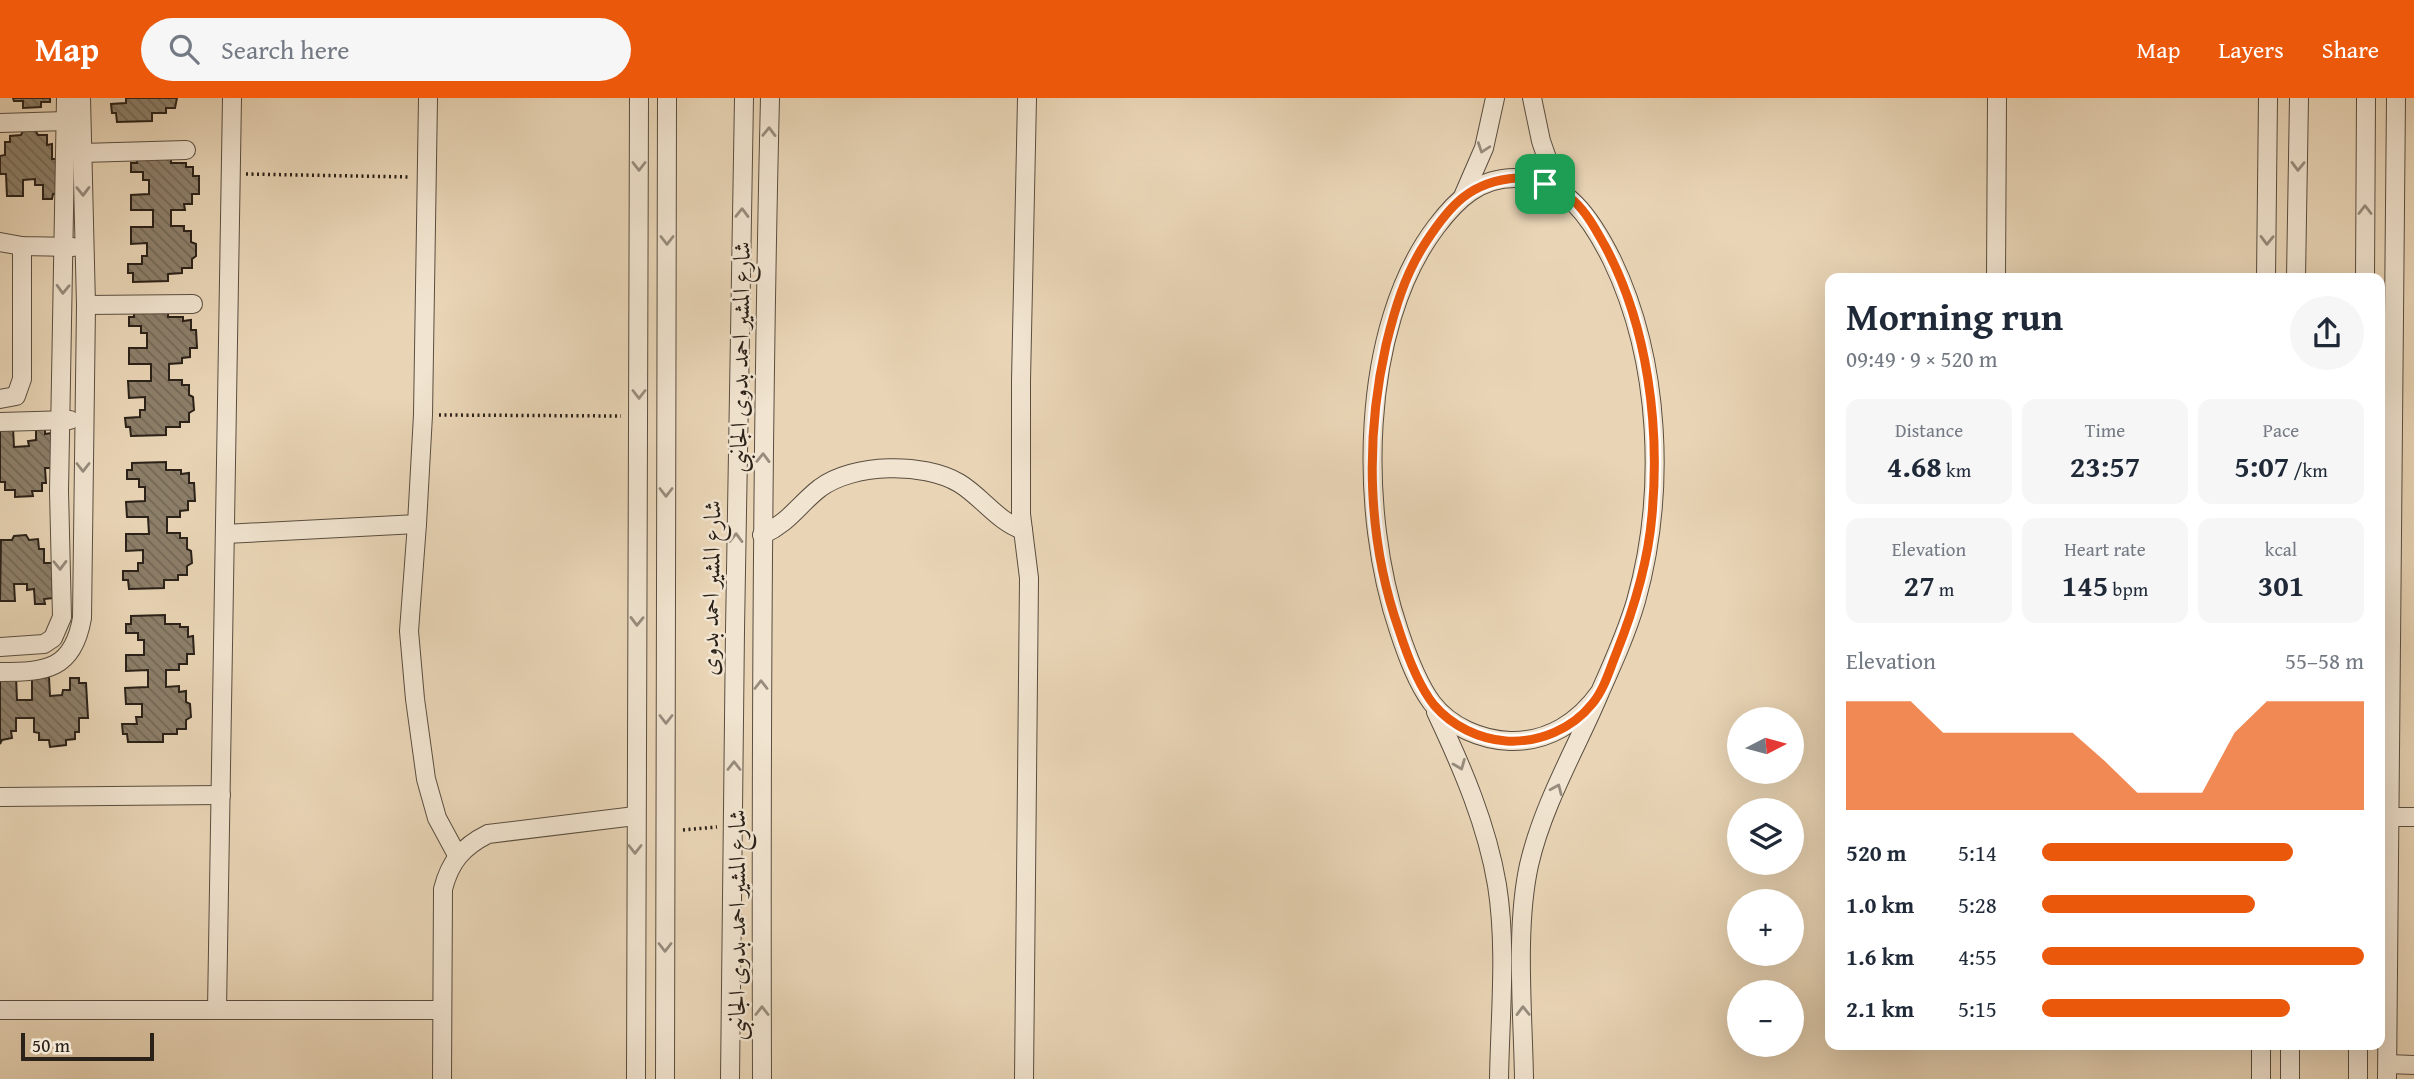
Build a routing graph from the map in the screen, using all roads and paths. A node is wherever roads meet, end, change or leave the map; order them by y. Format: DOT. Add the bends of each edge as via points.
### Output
graph roads {
  1 [pos="66,98"];
  2 [pos="81,98"];
  3 [pos="232,98"];
  4 [pos="428,98"];
  5 [pos="639,98"];
  6 [pos="667,98"];
  7 [pos="744,98"];
  8 [pos="770,98"];
  9 [pos="1027,98"];
  10 [pos="1495,98"];
  11 [pos="1532,98"];
  12 [pos="1997,98"];
  13 [pos="2269,98"];
  14 [pos="2299,98"];
  15 [pos="2366,98"];
  16 [pos="2396,98"];
  17 [pos="66,121"];
  18 [pos="0,123"];
  19 [pos="186,150"];
  20 [pos="82,153"];
  21 [pos="230,174"];
  22 [pos="427,177"];
  23 [pos="1558,190"];
  24 [pos="1464,196"];
  25 [pos="0,242"];
  26 [pos="22,246"];
  27 [pos="64,247"];
  28 [pos="85,247"];
  29 [pos="1996,273"];
  30 [pos="2266,273"];
  31 [pos="2296,273"];
  32 [pos="2365,273"];
  33 [pos="193,304"];
  34 [pos="86,305"];
  35 [pos="0,400"];
  36 [pos="423,415"];
  37 [pos="639,416"];
  38 [pos="84,419"];
  39 [pos="60,421"];
  40 [pos="0,422"];
  41 [pos="417,524"];
  42 [pos="1023,530"];
  43 [pos="225,534"];
  44 [pos="762,535"];
  45 [pos="62,617"];
  46 [pos="82,618"];
  47 [pos="735,630"];
  48 [pos="761,630"];
  49 [pos="0,647"];
  50 [pos="30,647"];
  51 [pos="0,672"];
  52 [pos="31,672"];
  53 [pos="1600,692"];
  54 [pos="1432,703"];
  55 [pos="220,795"];
  56 [pos="0,797"];
  57 [pos="635,816"];
  58 [pos="2390,817"];
  59 [pos="2414,817"];
  60 [pos="733,827"];
  61 [pos="683,829"];
  62 [pos="457,855"];
  63 [pos="665,997"];
  64 [pos="635,998"];
  65 [pos="0,1010"];
  66 [pos="217,1010"];
  67 [pos="442,1010"];
  68 [pos="2261,1050"];
  69 [pos="2290,1050"];
  70 [pos="2358,1050"];
  71 [pos="2414,1065"];
  72 [pos="2387,1072"];
  73 [pos="442,1079"];
  74 [pos="636,1079"];
  75 [pos="665,1079"];
  76 [pos="730,1079"];
  77 [pos="762,1079"];
  78 [pos="1024,1079"];
  79 [pos="1499,1079"];
  80 [pos="1524,1079"];
  81 [pos="2261,1079"];
  82 [pos="2290,1079"];
  83 [pos="2358,1079"];
  1 -- 17 [label="street"];
  2 -- 20 [label="street"];
  3 -- 21 [label="street"];
  4 -- 22 [label="street"];
  5 -- 37 [label="street, one-way"];
  6 -- 63 [label="street, شارع المشير احمد بدوى, one-way"];
  47 -- 7 [label="street, شارع المشير احمد بدوى, one-way"];
  44 -- 8 [label="street, شارع المشير احمد بدوى الجانبى, one-way"];
  9 -- 42 [label="street"];
  10 -- 24 [label="street, one-way" via="1484,148"];
  11 -- 23 [label="street"];
  12 -- 29 [label="street"];
  13 -- 30 [label="street, one-way"];
  14 -- 31 [label="street, one-way"];
  32 -- 15 [label="street, one-way"];
  16 -- 58 [label="street"];
  17 -- 18 [label="street"];
  17 -- 27 [label="street"];
  19 -- 20 [label="street"];
  20 -- 28 [label="street, one-way"];
  21 -- 22 [label="path"];
  21 -- 43 [label="street"];
  22 -- 36 [label="street"];
  23 -- 24 [label="street" via="1531,180 1503,179 1475,187"];
  23 -- 53 [label="street" via="1582,209 1621,281 1639,333 1652,419 1654,484 1648,547 1634,607"];
  24 -- 54 [label="street" via="1426,242 1399,295 1380,373 1373,436 1373,505 1384,577 1404,645"];
  25 -- 26 [label="street"];
  26 -- 27 [label="street"];
  26 -- 35 [label="street" via="22,379 16,396"];
  27 -- 28 [label="street"];
  27 -- 39 [label="street, one-way"];
  28 -- 34 [label="street"];
  33 -- 34 [label="street"];
  34 -- 38 [label="street"];
  36 -- 37 [label="path"];
  36 -- 41 [label="street"];
  37 -- 57 [label="street, one-way"];
  38 -- 39 [label="street"];
  38 -- 46 [label="street, one-way"];
  39 -- 40 [label="street"];
  39 -- 45 [label="street, one-way"];
  41 -- 43 [label="street"];
  41 -- 62 [label="street" via="409,631 415,699 426,779 437,818"];
  42 -- 44 [label="street" via="948,477 895,469 856,472 831,482 784,523"];
  42 -- 78 [label="street" via="1030,578"];
  43 -- 55 [label="street"];
  44 -- 48 [label="street, شارع المشير احمد بدوى الجانبى"];
  45 -- 46 [label="street"];
  45 -- 50 [label="street" via="53,638"];
  46 -- 52 [label="street" via="75,642 59,662"];
  47 -- 48 [label="street"];
  60 -- 47 [label="street, شارع المشير احمد بدوى, one-way"];
  77 -- 48 [label="street, شارع المشير احمد بدوى الجانبى, one-way"];
  49 -- 50 [label="street"];
  50 -- 52 [label="street"];
  51 -- 52 [label="street"];
  53 -- 54 [label="street" via="1566,727 1519,741 1471,732"];
  80 -- 53 [label="street, one-way" via="1522,918 1528,869 1542,821"];
  54 -- 79 [label="street, one-way" via="1468,787 1497,887"];
  55 -- 56 [label="street"];
  55 -- 66 [label="street"];
  57 -- 62 [label="street" via="488,834"];
  57 -- 64 [label="street, one-way"];
  58 -- 59 [label="street"];
  58 -- 72 [label="street"];
  60 -- 61 [label="path"];
  60 -- 76 [label="street, شارع المشير احمد بدوى"];
  62 -- 67 [label="street" via="443,889"];
  63 -- 64 [label="street"];
  63 -- 75 [label="street, شارع المشير احمد بدوى"];
  64 -- 74 [label="street"];
  65 -- 66 [label="street"];
  66 -- 67 [label="street"];
  67 -- 73 [label="street"];
  68 -- 81 [label="street"];
  69 -- 82 [label="street"];
  70 -- 83 [label="street"];
  71 -- 72 [label="street"];
}
